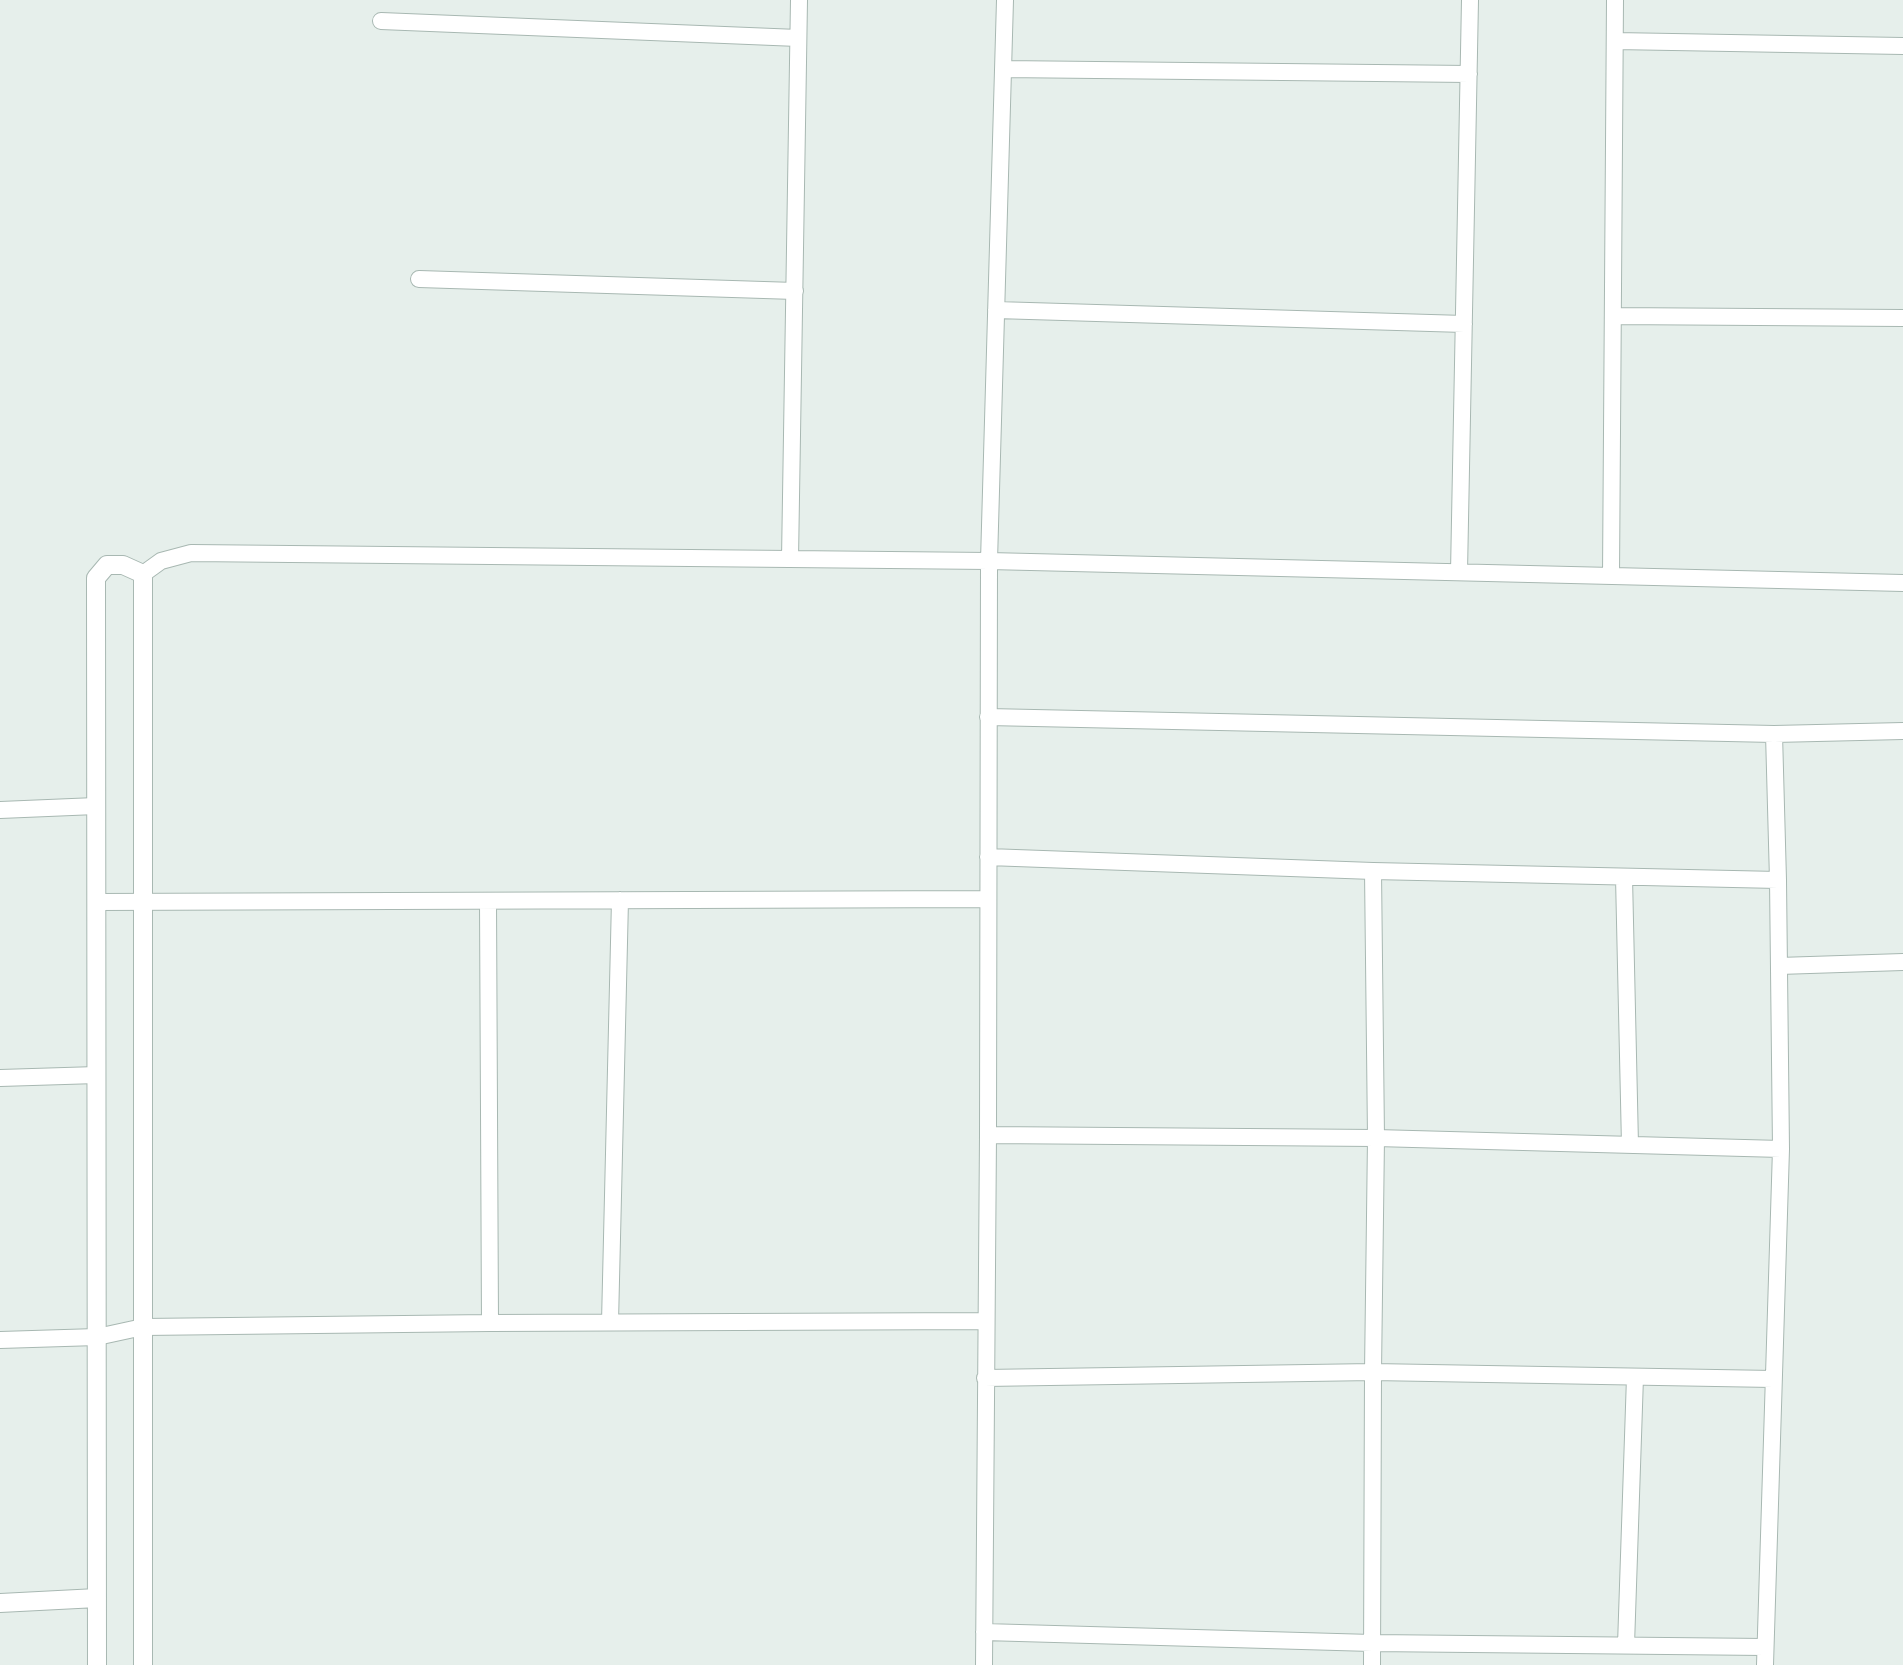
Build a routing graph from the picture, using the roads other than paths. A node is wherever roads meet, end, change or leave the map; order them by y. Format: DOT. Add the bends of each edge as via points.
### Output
graph roads {
  1 [pos="799,0"];
  2 [pos="1005,0"];
  3 [pos="1470,0"];
  4 [pos="1615,0"];
  5 [pos="381,21"];
  6 [pos="798,39"];
  7 [pos="1615,41"];
  8 [pos="1903,46"];
  9 [pos="1003,69"];
  10 [pos="1468,74"];
  11 [pos="418,279"];
  12 [pos="795,291"];
  13 [pos="996,310"];
  14 [pos="1613,316"];
  15 [pos="1903,318"];
  16 [pos="1464,324"];
  17 [pos="790,560"];
  18 [pos="989,561"];
  19 [pos="1459,572"];
  20 [pos="143,574"];
  21 [pos="1611,576"];
  22 [pos="1903,583"];
  23 [pos="988,717"];
  24 [pos="1903,731"];
  25 [pos="1774,734"];
  26 [pos="96,806"];
  27 [pos="0,810"];
  28 [pos="988,857"];
  29 [pos="1373,871"];
  30 [pos="1624,876"];
  31 [pos="1778,880"];
  32 [pos="988,898"];
  33 [pos="620,900"];
  34 [pos="488,901"];
  35 [pos="143,902"];
  36 [pos="96,903"];
  37 [pos="1903,963"];
  38 [pos="1779,966"];
  39 [pos="97,1075"];
  40 [pos="0,1078"];
  41 [pos="988,1135"];
  42 [pos="1376,1138"];
  43 [pos="1630,1146"];
  44 [pos="1781,1149"];
  45 [pos="610,1322"];
  46 [pos="986,1322"];
  47 [pos="490,1323"];
  48 [pos="143,1327"];
  49 [pos="97,1337"];
  50 [pos="0,1340"];
  51 [pos="1372,1372"];
  52 [pos="1635,1377"];
  53 [pos="985,1378"];
  54 [pos="1773,1379"];
  55 [pos="97,1598"];
  56 [pos="0,1603"];
  57 [pos="984,1632"];
  58 [pos="1372,1643"];
  59 [pos="1626,1646"];
  60 [pos="1765,1647"];
  61 [pos="97,1665"];
  62 [pos="143,1665"];
  63 [pos="984,1665"];
  64 [pos="1372,1665"];
  65 [pos="1765,1665"];
  1 -- 6 [label="lane"];
  2 -- 9 [label="lane"];
  3 -- 10 [label="lane"];
  4 -- 7 [label="lane"];
  5 -- 6 [label="lane"];
  6 -- 12 [label="lane"];
  7 -- 8 [label="lane"];
  7 -- 14 [label="lane"];
  9 -- 10 [label="lane"];
  9 -- 13 [label="lane"];
  10 -- 16 [label="lane"];
  11 -- 12 [label="lane"];
  12 -- 17 [label="lane"];
  13 -- 16 [label="lane"];
  13 -- 18 [label="lane"];
  14 -- 15 [label="lane"];
  14 -- 21 [label="lane"];
  16 -- 19 [label="lane"];
  17 -- 18 [label="lane"];
  17 -- 20 [label="lane" via="191,553 161,561"];
  18 -- 19 [label="lane"];
  18 -- 23 [label="lane"];
  19 -- 21 [label="lane"];
  20 -- 26 [label="street" via="123,565 107,566 96,578"];
  20 -- 35 [label="street"];
  21 -- 22 [label="lane"];
  23 -- 25 [label="lane"];
  23 -- 28 [label="lane"];
  24 -- 25 [label="lane"];
  25 -- 31 [label="lane"];
  26 -- 27 [label="lane"];
  26 -- 36 [label="street"];
  28 -- 29 [label="lane"];
  28 -- 32 [label="lane"];
  29 -- 30 [label="lane"];
  29 -- 42 [label="lane"];
  30 -- 31 [label="lane"];
  30 -- 43 [label="lane"];
  31 -- 38 [label="lane"];
  32 -- 33 [label="lane"];
  32 -- 41 [label="lane"];
  33 -- 34 [label="lane"];
  33 -- 45 [label="lane"];
  34 -- 35 [label="lane"];
  34 -- 47 [label="lane"];
  35 -- 36 [label="lane"];
  35 -- 48 [label="street"];
  36 -- 39 [label="street"];
  37 -- 38 [label="lane"];
  38 -- 44 [label="lane"];
  39 -- 40 [label="lane"];
  39 -- 49 [label="street"];
  41 -- 42 [label="lane"];
  41 -- 46 [label="lane"];
  42 -- 43 [label="lane"];
  42 -- 51 [label="lane"];
  43 -- 44 [label="lane"];
  44 -- 54 [label="lane"];
  45 -- 46 [label="lane"];
  45 -- 47 [label="lane"];
  46 -- 53 [label="lane"];
  47 -- 48 [label="lane"];
  48 -- 49 [label="lane"];
  48 -- 62 [label="street"];
  49 -- 50 [label="lane"];
  49 -- 55 [label="street"];
  51 -- 52 [label="lane"];
  51 -- 53 [label="lane"];
  51 -- 58 [label="lane"];
  52 -- 54 [label="lane"];
  52 -- 59 [label="lane"];
  53 -- 57 [label="lane"];
  54 -- 60 [label="lane"];
  55 -- 56 [label="street"];
  55 -- 61 [label="street"];
  57 -- 58 [label="lane"];
  57 -- 63 [label="lane"];
  58 -- 59 [label="lane"];
  58 -- 64 [label="lane"];
  59 -- 60 [label="lane"];
  60 -- 65 [label="lane"];
}
